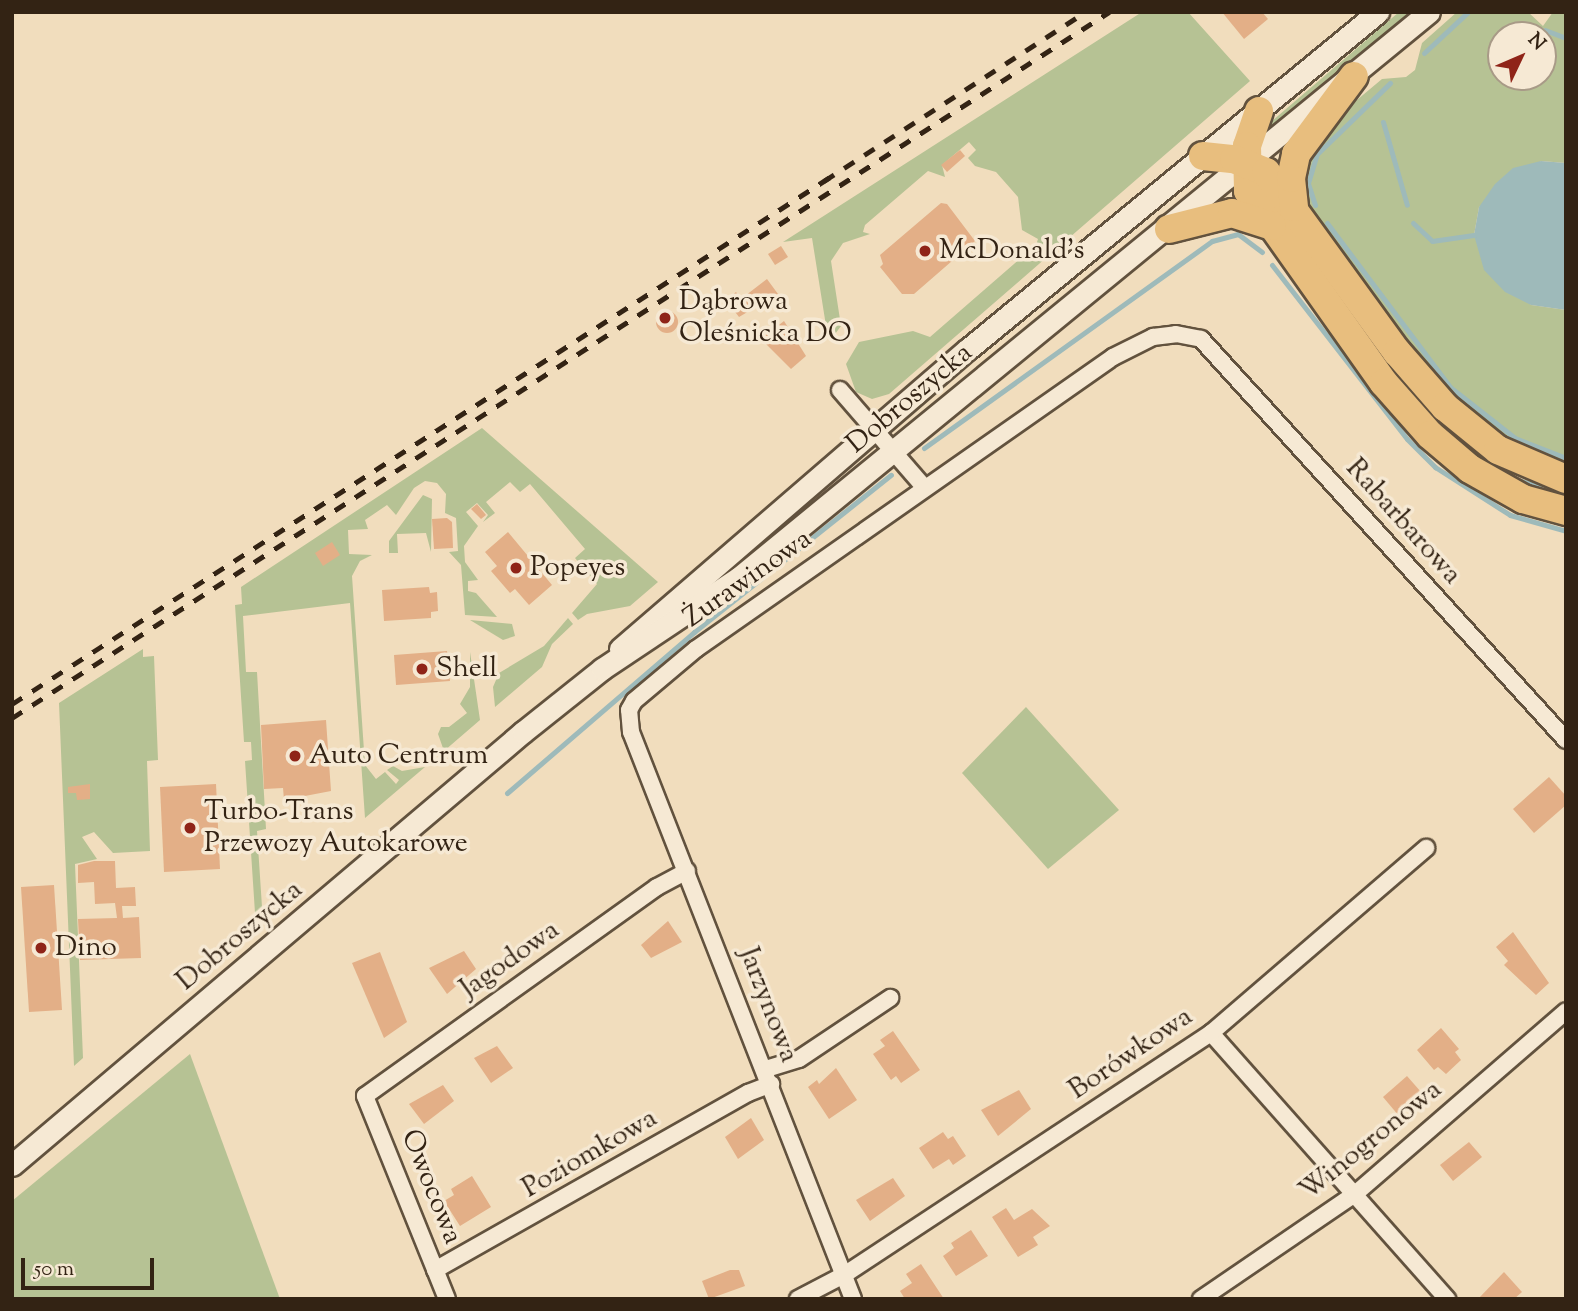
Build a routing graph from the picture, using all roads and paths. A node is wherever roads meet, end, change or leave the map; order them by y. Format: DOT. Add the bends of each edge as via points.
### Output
graph roads {
  1 [pos="1378,12"];
  2 [pos="1429,12"];
  3 [pos="1354,76"];
  4 [pos="1259,111"];
  5 [pos="1203,156"];
  6 [pos="1247,164"];
  7 [pos="1294,207"];
  8 [pos="1272,226"];
  9 [pos="1169,229"];
  10 [pos="1201,339"];
  11 [pos="841,390"];
  12 [pos="874,429"];
  13 [pos="892,450"];
  14 [pos="1566,479"];
  15 [pos="924,487"];
  16 [pos="1566,511"];
  17 [pos="602,669"];
  18 [pos="631,732"];
  19 [pos="1566,740"];
  20 [pos="1426,848"];
  21 [pos="687,871"];
  22 [pos="890,998"];
  23 [pos="1566,1011"];
  24 [pos="1211,1033"];
  25 [pos="769,1077"];
  26 [pos="365,1096"];
  27 [pos="12,1165"];
  28 [pos="1355,1194"];
  29 [pos="436,1270"];
  30 [pos="844,1275"];
  31 [pos="447,1299"];
  32 [pos="797,1299"];
  33 [pos="853,1299"];
  34 [pos="1200,1299"];
  35 [pos="1447,1299"];
  1 -- 4 [label="main road, Dobroszycka"];
  2 -- 3 [label="main road, Dobroszycka"];
  3 -- 6 [label="main road, Dobroszycka"];
  3 -- 7 [label="highway" via="1296,155 1291,178"];
  4 -- 5 [label="main road, Dobroszycka"];
  4 -- 6 [label="highway" via="1250,131"];
  5 -- 6 [label="highway"];
  5 -- 12 [label="main road, Dobroszycka"];
  6 -- 7 [label="highway" via="1266,172"];
  6 -- 8 [label="highway" via="1248,191"];
  6 -- 9 [label="main road, Dobroszycka"];
  7 -- 14 [label="highway" via="1397,352 1445,407 1498,450"];
  8 -- 9 [label="highway" via="1232,213"];
  8 -- 16 [label="highway" via="1384,383 1430,435 1496,486"];
  9 -- 13 [label="main road, Dobroszycka"];
  10 -- 15 [label="street, Żurawinowa" via="1176,334 1153,337 1113,356"];
  10 -- 19 [label="street, Rabarbarowa"];
  11 -- 12 [label="street, Dobroszycka"];
  12 -- 13 [label="street"];
  12 -- 17 [label="main road, Dobroszycka" via="635,632"];
  13 -- 15 [label="street"];
  13 -- 17 [label="main road, Dobroszycka" via="737,578"];
  15 -- 18 [label="street, Żurawinowa" via="640,694 629,710"];
  17 -- 27 [label="main road, Dobroszycka"];
  18 -- 21 [label="street, Jarzynowa"];
  20 -- 24 [label="street, Borówkowa"];
  21 -- 25 [label="street, Jarzynowa"];
  21 -- 26 [label="street, Jagodowa" via="657,887"];
  22 -- 25 [label="street, Poziomkowa"];
  23 -- 28 [label="street, Winogronowa"];
  24 -- 28 [label="street"];
  24 -- 30 [label="street, Borówkowa"];
  25 -- 29 [label="street, Poziomkowa"];
  25 -- 30 [label="street, Jarzynowa"];
  26 -- 29 [label="street, Owocowa"];
  28 -- 34 [label="street, Winogronowa"];
  28 -- 35 [label="street"];
  29 -- 31 [label="street, Owocowa"];
  30 -- 32 [label="street, Borówkowa"];
  30 -- 33 [label="street, Jarzynowa"];
}
